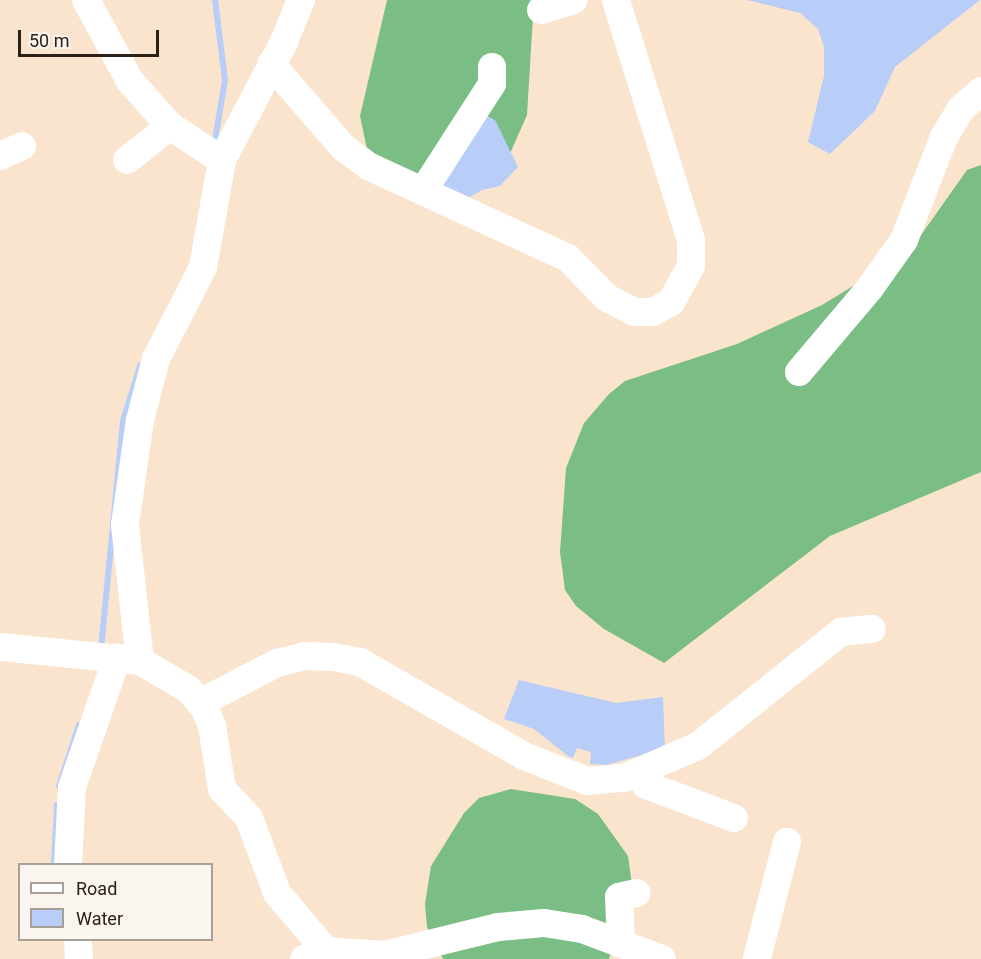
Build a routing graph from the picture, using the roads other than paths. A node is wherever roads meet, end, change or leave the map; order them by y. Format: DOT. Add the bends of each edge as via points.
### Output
graph roads {
  1 [pos="86,0"];
  2 [pos="301,0"];
  3 [pos="574,0"];
  4 [pos="616,0"];
  5 [pos="541,10"];
  6 [pos="271,64"];
  7 [pos="492,67"];
  8 [pos="981,91"];
  9 [pos="170,126"];
  10 [pos="127,160"];
  11 [pos="222,160"];
  12 [pos="423,191"];
  13 [pos="799,372"];
  14 [pos="872,629"];
  15 [pos="0,647"];
  16 [pos="129,660"];
  17 [pos="200,703"];
  18 [pos="645,771"];
  19 [pos="734,818"];
  20 [pos="787,842"];
  21 [pos="68,863"];
  22 [pos="637,893"];
  23 [pos="78,941"];
  24 [pos="621,944"];
  25 [pos="329,955"];
  26 [pos="79,959"];
  27 [pos="662,959"];
  28 [pos="752,959"];
  1 -- 9 [label="street" via="130,81"];
  2 -- 6 [label="street"];
  3 -- 5 [label="street"];
  4 -- 12 [label="street" via="691,240 691,266 671,302 653,312 635,312 607,298 568,258"];
  6 -- 11 [label="street"];
  6 -- 12 [label="street" via="343,147 368,166"];
  7 -- 12 [label="street" via="492,84"];
  8 -- 13 [label="street" via="962,109 944,137 904,240 870,288"];
  9 -- 10 [label="street"];
  9 -- 11 [label="street"];
  11 -- 16 [label="street" via="202,267 156,359 140,420 125,525"];
  14 -- 18 [label="street" via="841,632 698,746"];
  15 -- 16 [label="street"];
  16 -- 17 [label="street" via="167,674"];
  16 -- 21 [label="street" via="72,787"];
  17 -- 18 [label="street" via="277,663 305,656 333,657 360,662 524,756 587,781 624,778"];
  17 -- 25 [label="street" via="212,726 222,789 249,818 278,893"];
  18 -- 19 [label="street" via="646,785"];
  20 -- 28 [label="street"];
  22 -- 24 [label="street" via="619,897"];
  23 -- 26 [label="street"];
  24 -- 25 [label="street" via="582,929 544,923 498,927 384,955"];
  24 -- 27 [label="street"];
}
